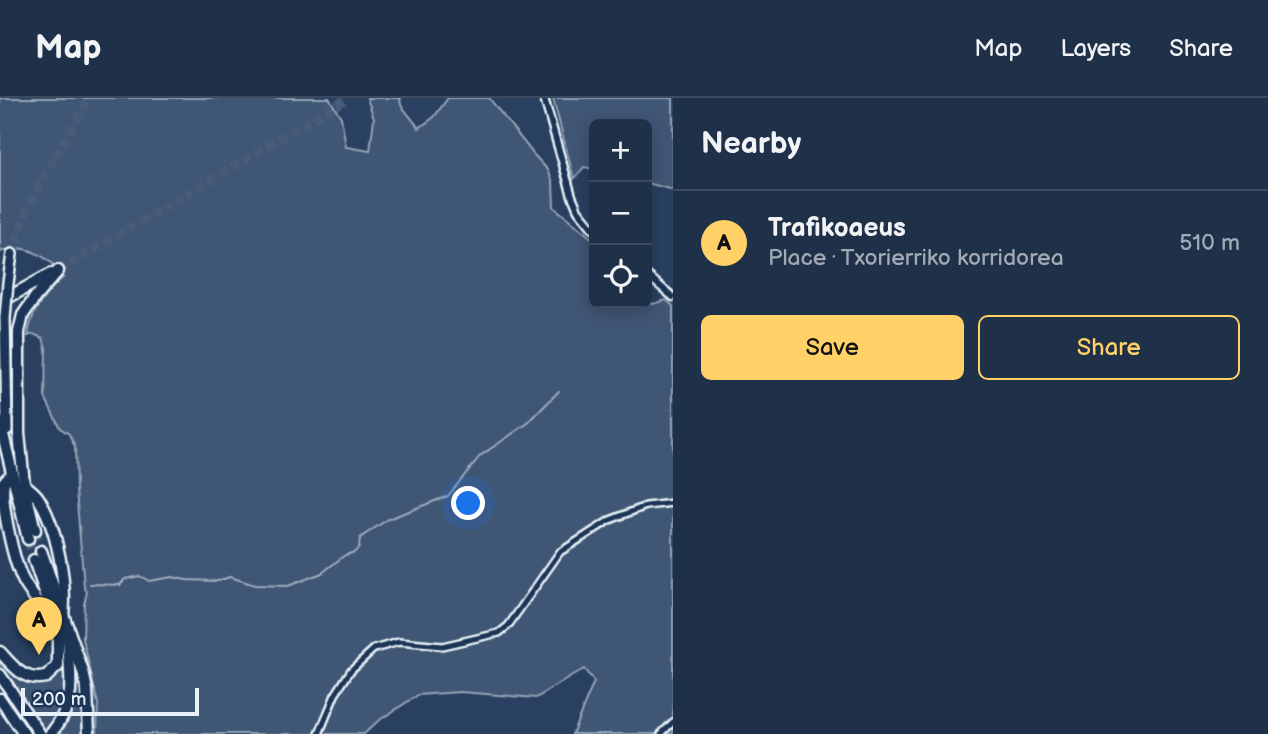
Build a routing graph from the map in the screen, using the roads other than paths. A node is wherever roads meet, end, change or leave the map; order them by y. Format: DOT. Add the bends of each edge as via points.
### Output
graph roads {
  1 [pos="544,98"];
  2 [pos="589,224"];
  3 [pos="12,254"];
  4 [pos="652,279"];
  5 [pos="673,297"];
  6 [pos="0,302"];
  7 [pos="4,426"];
  8 [pos="12,474"];
  9 [pos="24,484"];
  10 [pos="673,503"];
  11 [pos="35,530"];
  12 [pos="28,539"];
  13 [pos="41,551"];
  14 [pos="34,561"];
  15 [pos="58,616"];
  16 [pos="63,632"];
  17 [pos="0,652"];
  18 [pos="0,675"];
  19 [pos="0,699"];
  20 [pos="0,707"];
  21 [pos="673,722"];
  22 [pos="23,734"];
  23 [pos="40,734"];
  24 [pos="51,734"];
  25 [pos="89,734"];
  26 [pos="319,734"];
  27 [pos="661,734"];
  1 -- 2 [label="street" via="572,196"];
  3 -- 7 [label="highway, bridge" via="5,318"];
  4 -- 5 [label="street"];
  6 -- 9 [label="highway" via="58,271 23,315 19,332"];
  7 -- 8 [label="highway"];
  7 -- 9 [label="highway"];
  8 -- 12 [label="highway"];
  8 -- 15 [label="highway" via="3,483 2,518 22,579 36,600"];
  9 -- 11 [label="highway"];
  9 -- 15 [label="highway" via="39,497 61,559 66,596"];
  10 -- 26 [label="street" via="646,506 610,520 560,552 499,633 442,646 399,642 374,649 351,670"];
  13 -- 15 [label="highway"];
  14 -- 15 [label="highway"];
  15 -- 16 [label="highway"];
  16 -- 17 [label="highway" via="58,666 46,677 30,679"];
  16 -- 24 [label="highway" via="72,685 65,712"];
  16 -- 25 [label="highway" via="87,690"];
  18 -- 23 [label="highway"];
  19 -- 22 [label="highway"];
  20 -- 22 [label="highway"];
  21 -- 27 [label="street"];
}
